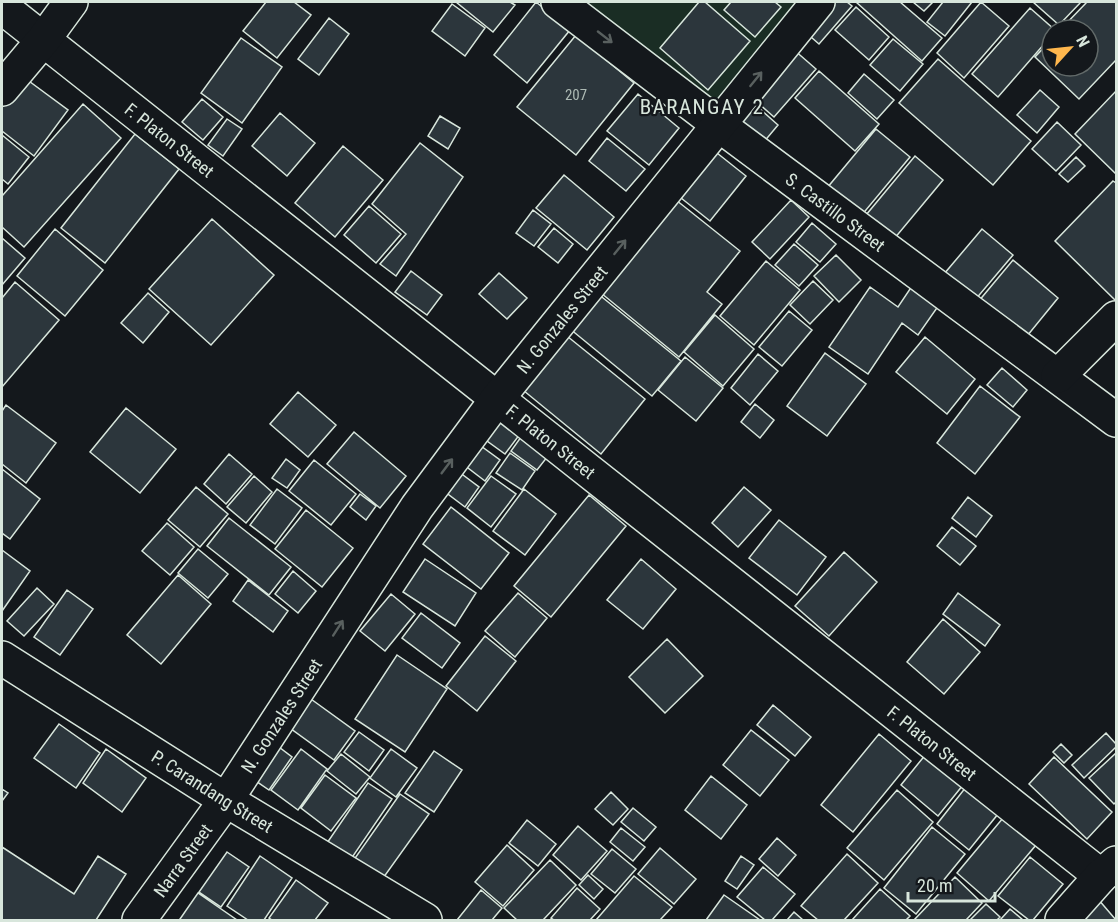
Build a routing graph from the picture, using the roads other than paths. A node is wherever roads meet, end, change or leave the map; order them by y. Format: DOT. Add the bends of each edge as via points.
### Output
graph roads {
  1 [pos="70,2"];
  2 [pos="558,2"];
  3 [pos="818,2"];
  4 [pos="2,7"];
  5 [pos="44,39"];
  6 [pos="2,88"];
  7 [pos="719,125"];
  8 [pos="1116,318"];
  9 [pos="1058,376"];
  10 [pos="497,399"];
  11 [pos="1116,420"];
  12 [pos="2,658"];
  13 [pos="226,800"];
  14 [pos="1109,869"];
  15 [pos="139,921"];
  16 [pos="425,921"];
  17 [pos="1062,921"];
  1 -- 5 [label="street"];
  2 -- 7 [label="street, S. Castillo Street, one-way"];
  7 -- 3 [label="street, N. Gonzales Street, one-way"];
  4 -- 5 [label="street, F. Platon Street"];
  5 -- 6 [label="street"];
  5 -- 10 [label="street, F. Platon Street"];
  7 -- 9 [label="street, S. Castillo Street"];
  10 -- 7 [label="street, N. Gonzales Street, one-way"];
  8 -- 9 [label="street"];
  9 -- 11 [label="street, S. Castillo Street"];
  13 -- 10 [label="street, N. Gonzales Street, one-way" via="417,507"];
  10 -- 14 [label="street, F. Platon Street"];
  12 -- 13 [label="street, P. Carandang Street"];
  13 -- 15 [label="street, Narra Street"];
  13 -- 16 [label="street, P. Carandang Street"];
  14 -- 17 [label="street"];
}
